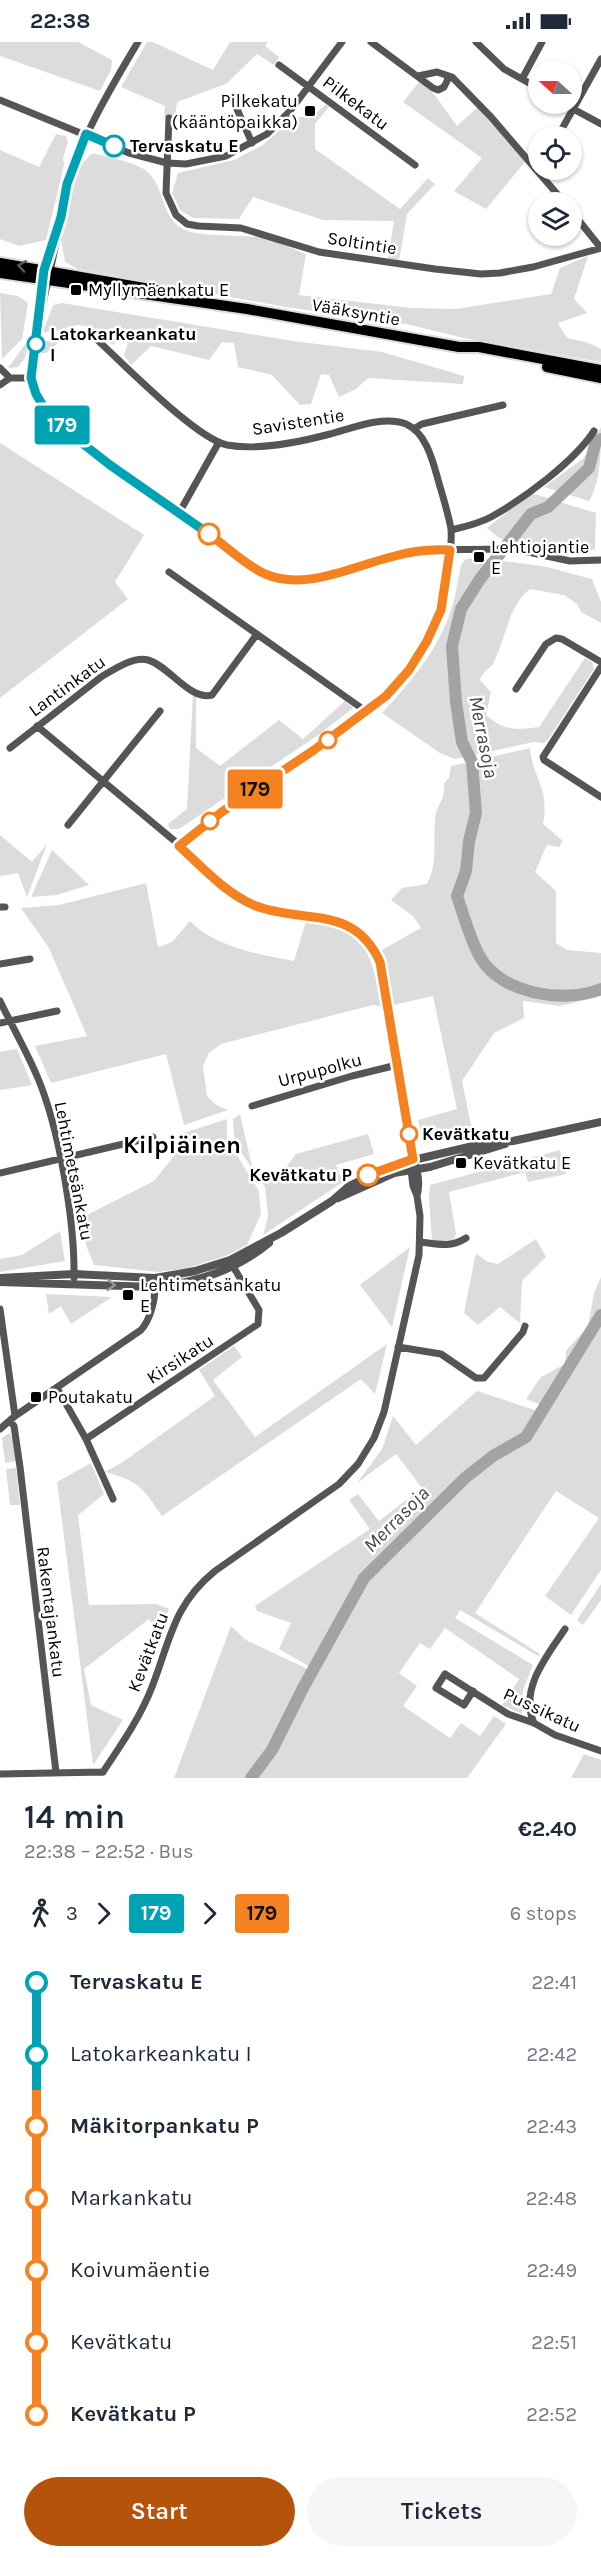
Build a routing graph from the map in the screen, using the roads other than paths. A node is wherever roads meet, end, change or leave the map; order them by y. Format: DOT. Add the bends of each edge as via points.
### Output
graph roads {
  1 [pos="138,42"];
  2 [pos="342,42"];
  3 [pos="371,42"];
  4 [pos="476,42"];
  5 [pos="542,42"];
  6 [pos="601,59"];
  7 [pos="279,65"];
  8 [pos="446,75"];
  9 [pos="418,76"];
  10 [pos="522,79"];
  11 [pos="528,82"];
  12 [pos="309,87"];
  13 [pos="582,94"];
  14 [pos="232,98"];
  15 [pos="0,100"];
  16 [pos="582,113"];
  17 [pos="169,118"];
  18 [pos="601,124"];
  19 [pos="86,134"];
  20 [pos="252,143"];
  21 [pos="528,159"];
  22 [pos="167,163"];
  23 [pos="415,165"];
  24 [pos="546,180"];
  25 [pos="556,192"];
  26 [pos="582,224"];
  27 [pos="601,248"];
  28 [pos="0,263"];
  29 [pos="0,273"];
  30 [pos="47,276"];
  31 [pos="94,337"];
  32 [pos="459,346"];
  33 [pos="0,368"];
  34 [pos="601,370"];
  35 [pos="10,378"];
  36 [pos="31,378"];
  37 [pos="601,378"];
  38 [pos="0,385"];
  39 [pos="503,405"];
  40 [pos="415,429"];
  41 [pos="594,431"];
  42 [pos="219,442"];
  43 [pos="178,513"];
  44 [pos="451,530"];
  45 [pos="450,550"];
  46 [pos="601,560"];
  47 [pos="169,572"];
  48 [pos="257,634"];
  49 [pos="601,662"];
  50 [pos="601,667"];
  51 [pos="516,689"];
  52 [pos="160,711"];
  53 [pos="367,712"];
  54 [pos="37,726"];
  55 [pos="10,748"];
  56 [pos="103,782"];
  57 [pos="601,797"];
  58 [pos="68,825"];
  59 [pos="179,846"];
  60 [pos="30,959"];
  61 [pos="0,964"];
  62 [pos="0,1001"];
  63 [pos="57,1011"];
  64 [pos="10,1021"];
  65 [pos="0,1023"];
  66 [pos="397,1065"];
  67 [pos="252,1106"];
  68 [pos="601,1122"];
  69 [pos="153,1137"];
  70 [pos="513,1141"];
  71 [pos="413,1159"];
  72 [pos="60,1160"];
  73 [pos="415,1170"];
  74 [pos="0,1173"];
  75 [pos="332,1201"];
  76 [pos="466,1238"];
  77 [pos="421,1242"];
  78 [pos="231,1263"];
  79 [pos="74,1279"];
  80 [pos="0,1280"];
  81 [pos="151,1282"];
  82 [pos="0,1309"];
  83 [pos="525,1326"];
  84 [pos="399,1347"];
  85 [pos="57,1388"];
  86 [pos="12,1418"];
  87 [pos="0,1429"];
  88 [pos="86,1439"];
  89 [pos="113,1499"];
  90 [pos="565,1629"];
  91 [pos="473,1691"];
  92 [pos="534,1723"];
  93 [pos="601,1751"];
  94 [pos="56,1773"];
  95 [pos="0,1774"];
  96 [pos="104,1775"];
  1 -- 19 [label="street"];
  2 -- 12 [label="street"];
  3 -- 9 [label="street"];
  4 -- 10 [label="street" via="504,69"];
  5 -- 10 [label="street"];
  6 -- 13 [label="street"];
  7 -- 12 [label="street, Pilkekatu"];
  8 -- 9 [label="street" via="437,72"];
  8 -- 9 [label="street" via="447,83 438,90"];
  8 -- 21 [label="street"];
  10 -- 11 [label="street"];
  12 -- 20 [label="street" via="286,117"];
  12 -- 23 [label="street, Pilkekatu"];
  14 -- 20 [label="street"];
  15 -- 19 [label="street"];
  16 -- 18 [label="street"];
  17 -- 22 [label="street, Soltintie"];
  19 -- 22 [label="street" via="129,153"];
  19 -- 30 [label="street" via="67,184"];
  20 -- 22 [label="street" via="226,156 186,164"];
  22 -- 27 [label="street, Soltintie" via="169,203 187,224 241,228 319,252 481,274 533,267"];
  24 -- 25 [label="street"];
  26 -- 27 [label="street"];
  30 -- 28 [label="highway, Vääksyntie, one-way"];
  29 -- 30 [label="highway, Vääksyntie"];
  30 -- 32 [label="highway, Vääksyntie"];
  30 -- 36 [label="street"];
  31 -- 42 [label="street, Savistentie" via="189,423"];
  32 -- 34 [label="highway, Vääksyntie"];
  32 -- 37 [label="highway, Vääksyntie" via="477,354"];
  33 -- 35 [label="street"];
  35 -- 36 [label="street"];
  35 -- 38 [label="street"];
  36 -- 43 [label="street" via="45,409 73,436"];
  39 -- 40 [label="street"];
  40 -- 42 [label="street, Savistentie" via="393,421 376,422 285,443 256,446"];
  40 -- 44 [label="street" via="436,473"];
  41 -- 44 [label="street" via="573,457 519,498 490,517"];
  42 -- 43 [label="street"];
  43 -- 45 [label="street" via="263,573 280,579 321,577 411,552"];
  44 -- 45 [label="street"];
  45 -- 46 [label="street" via="514,549 570,561"];
  45 -- 53 [label="street" via="441,610 427,641 409,670"];
  47 -- 48 [label="street"];
  48 -- 53 [label="street"];
  48 -- 54 [label="street, Lantinkatu" via="212,695 206,697 183,685 148,660 115,668"];
  49 -- 51 [label="street" via="556,638 546,644"];
  50 -- 57 [label="street" via="543,757"];
  52 -- 56 [label="street"];
  53 -- 59 [label="street"];
  54 -- 55 [label="street, Lantinkatu"];
  54 -- 56 [label="street, Kevätkatu"];
  56 -- 58 [label="street"];
  56 -- 59 [label="street, Kevätkatu"];
  59 -- 66 [label="street, Kevätkatu" via="226,888 255,906 327,918 361,935 380,962"];
  60 -- 61 [label="street"];
  62 -- 64 [label="street, Lehtimetsänkatu"];
  63 -- 64 [label="street"];
  64 -- 65 [label="street"];
  64 -- 72 [label="street, Lehtimetsänkatu" via="37,1077"];
  66 -- 67 [label="street, Urpupolku"];
  66 -- 71 [label="street, Kevätkatu"];
  68 -- 70 [label="street"];
  69 -- 72 [label="street"];
  70 -- 71 [label="street"];
  70 -- 73 [label="street"];
  71 -- 73 [label="street, Kevätkatu"];
  71 -- 75 [label="street" via="368,1175"];
  72 -- 74 [label="street"];
  72 -- 79 [label="street, Lehtimetsänkatu" via="74,1242"];
  73 -- 75 [label="street" via="373,1181"];
  73 -- 77 [label="street, Kevätkatu" via="413,1186"];
  75 -- 78 [label="street" via="257,1253"];
  76 -- 77 [label="street" via="447,1246"];
  77 -- 84 [label="street, Kevätkatu"];
  78 -- 81 [label="street" via="198,1280"];
  78 -- 88 [label="street, Kirsikatu" via="259,1310 258,1324"];
  79 -- 80 [label="street"];
  79 -- 81 [label="street"];
  81 -- 85 [label="street" via="148,1320 141,1330"];
  82 -- 86 [label="street, Rakentajankatu"];
  83 -- 84 [label="street" via="484,1378 477,1378 441,1354"];
  84 -- 96 [label="street, Kevätkatu" via="380,1424 358,1464 339,1484 197,1587 175,1619 145,1703"];
  85 -- 86 [label="street"];
  85 -- 88 [label="street"];
  86 -- 87 [label="street"];
  86 -- 94 [label="street, Rakentajankatu"];
  88 -- 89 [label="street"];
  90 -- 92 [label="street" via="530,1691 529,1712"];
  91 -- 91 [label="street, Pussikatu" via="445,1674 436,1688 464,1705"];
  91 -- 92 [label="street, Pussikatu" via="508,1714"];
  92 -- 93 [label="street, Pussikatu"];
  94 -- 95 [label="street"];
  94 -- 96 [label="street"];
}
